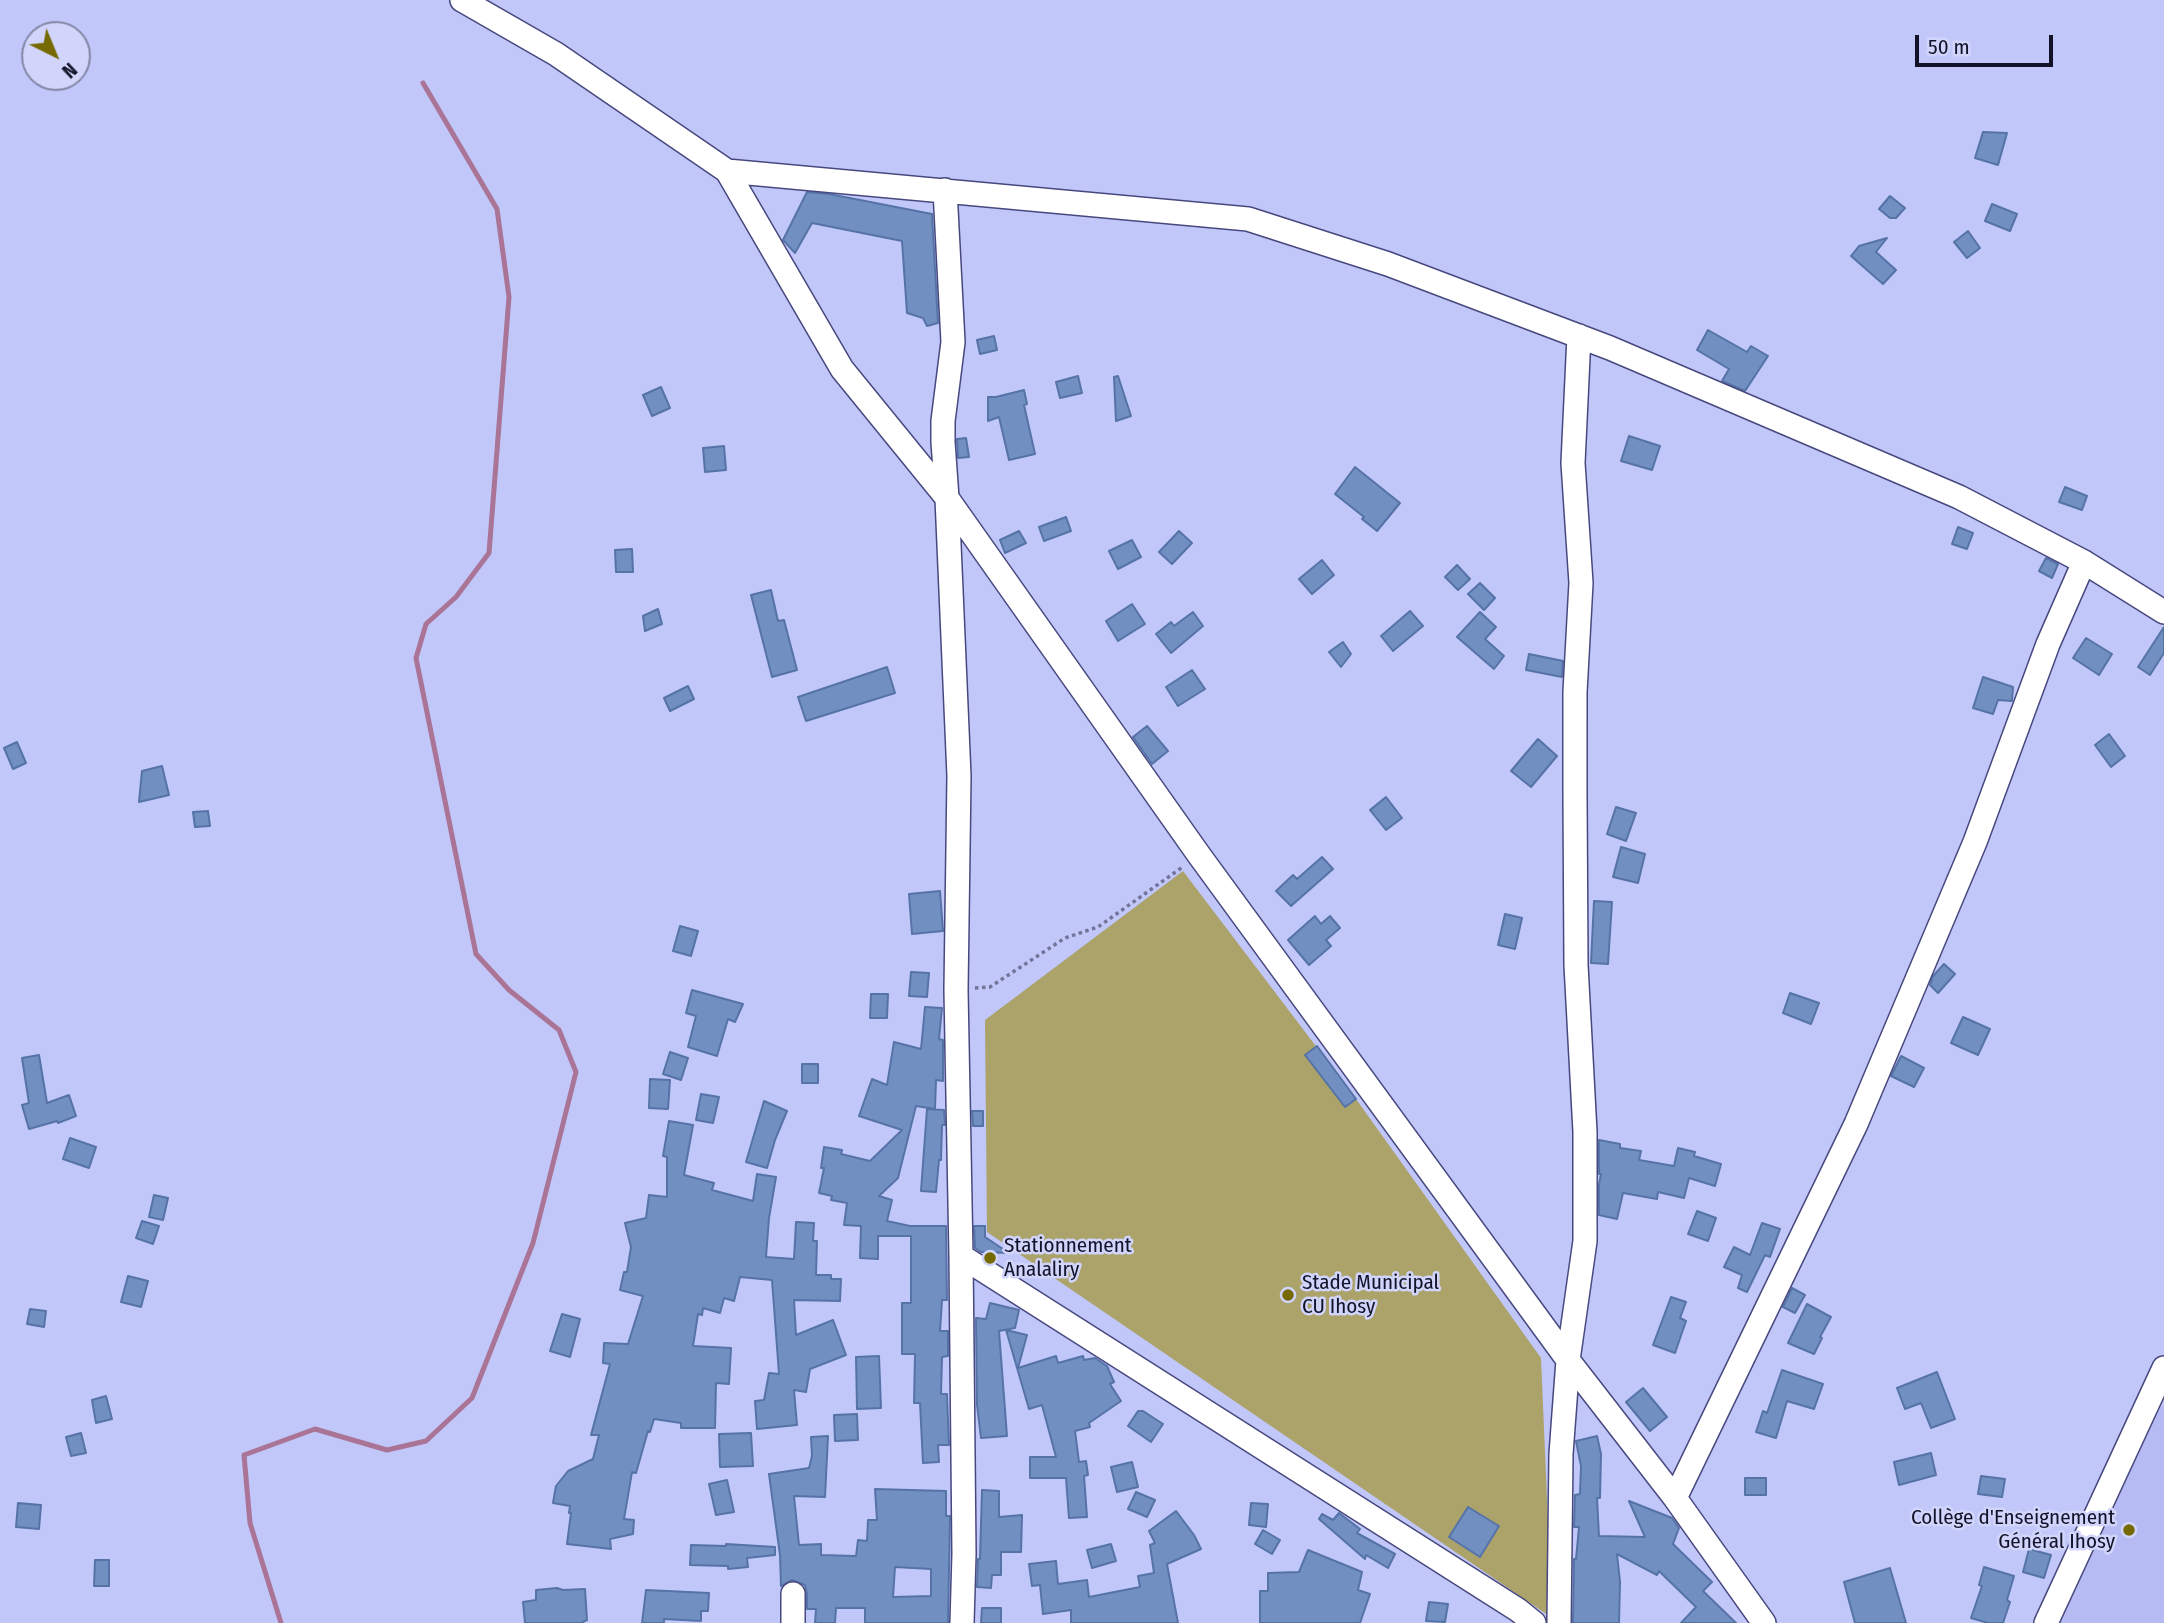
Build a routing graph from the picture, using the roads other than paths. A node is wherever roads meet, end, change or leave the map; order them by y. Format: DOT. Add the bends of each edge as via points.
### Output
graph roads {
  1 [pos="462,0"];
  2 [pos="727,171"];
  3 [pos="945,190"];
  4 [pos="1579,336"];
  5 [pos="947,498"];
  6 [pos="2084,562"];
  7 [pos="2164,612"];
  8 [pos="961,1256"];
  9 [pos="1568,1360"];
  10 [pos="2164,1368"];
  11 [pos="1675,1498"];
  12 [pos="793,1594"];
  13 [pos="793,1623"];
  14 [pos="962,1623"];
  15 [pos="1534,1623"];
  16 [pos="1559,1623"];
  17 [pos="1764,1623"];
  18 [pos="2046,1623"];
  1 -- 2 [label="street" via="556,54"];
  2 -- 3 [label="street"];
  2 -- 5 [label="street" via="842,369"];
  3 -- 4 [label="street" via="1248,219 1388,264"];
  3 -- 5 [label="street" via="953,342 943,421"];
  4 -- 6 [label="street" via="1959,498"];
  4 -- 9 [label="street" via="1573,463 1581,583 1574,795 1576,965 1586,1132 1585,1241"];
  5 -- 8 [label="street" via="959,776 956,990"];
  5 -- 9 [label="street" via="1199,855"];
  6 -- 7 [label="street"];
  6 -- 11 [label="street" via="2048,644 1975,842 1856,1124"];
  8 -- 14 [label="street"];
  8 -- 15 [label="street"];
  9 -- 11 [label="street"];
  9 -- 16 [label="street" via="1561,1454"];
  10 -- 18 [label="street"];
  11 -- 17 [label="street"];
  12 -- 13 [label="street"];
}
